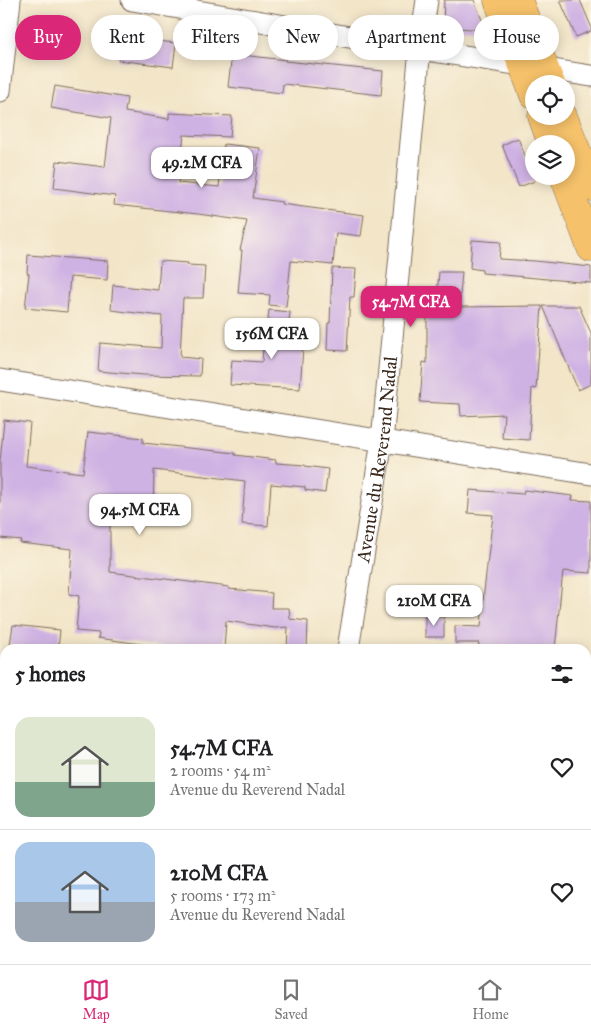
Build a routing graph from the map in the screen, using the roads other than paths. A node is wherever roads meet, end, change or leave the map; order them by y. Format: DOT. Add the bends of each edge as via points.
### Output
graph roads {
  1 [pos="10,0"];
  2 [pos="132,0"];
  3 [pos="428,0"];
  4 [pos="498,0"];
  5 [pos="518,0"];
  6 [pos="426,15"];
  7 [pos="348,37"];
  8 [pos="464,58"];
  9 [pos="419,60"];
  10 [pos="539,73"];
  11 [pos="591,76"];
  12 [pos="0,91"];
  13 [pos="567,125"];
  14 [pos="567,185"];
  15 [pos="591,187"];
  16 [pos="591,248"];
  17 [pos="0,380"];
  18 [pos="382,441"];
  19 [pos="591,474"];
  20 [pos="349,644"];
  1 -- 12 [label="street"];
  2 -- 7 [label="street"];
  3 -- 6 [label="street, Avenue du Reverend Nadal"];
  4 -- 10 [label="main road"];
  5 -- 10 [label="main road"];
  8 -- 10 [label="street"];
  9 -- 18 [label="street, Avenue du Reverend Nadal"];
  10 -- 11 [label="street"];
  13 -- 15 [label="main road"];
  14 -- 16 [label="main road"];
  17 -- 18 [label="street"];
  18 -- 19 [label="street"];
  18 -- 20 [label="street, Avenue du Reverend Nadal"];
}
